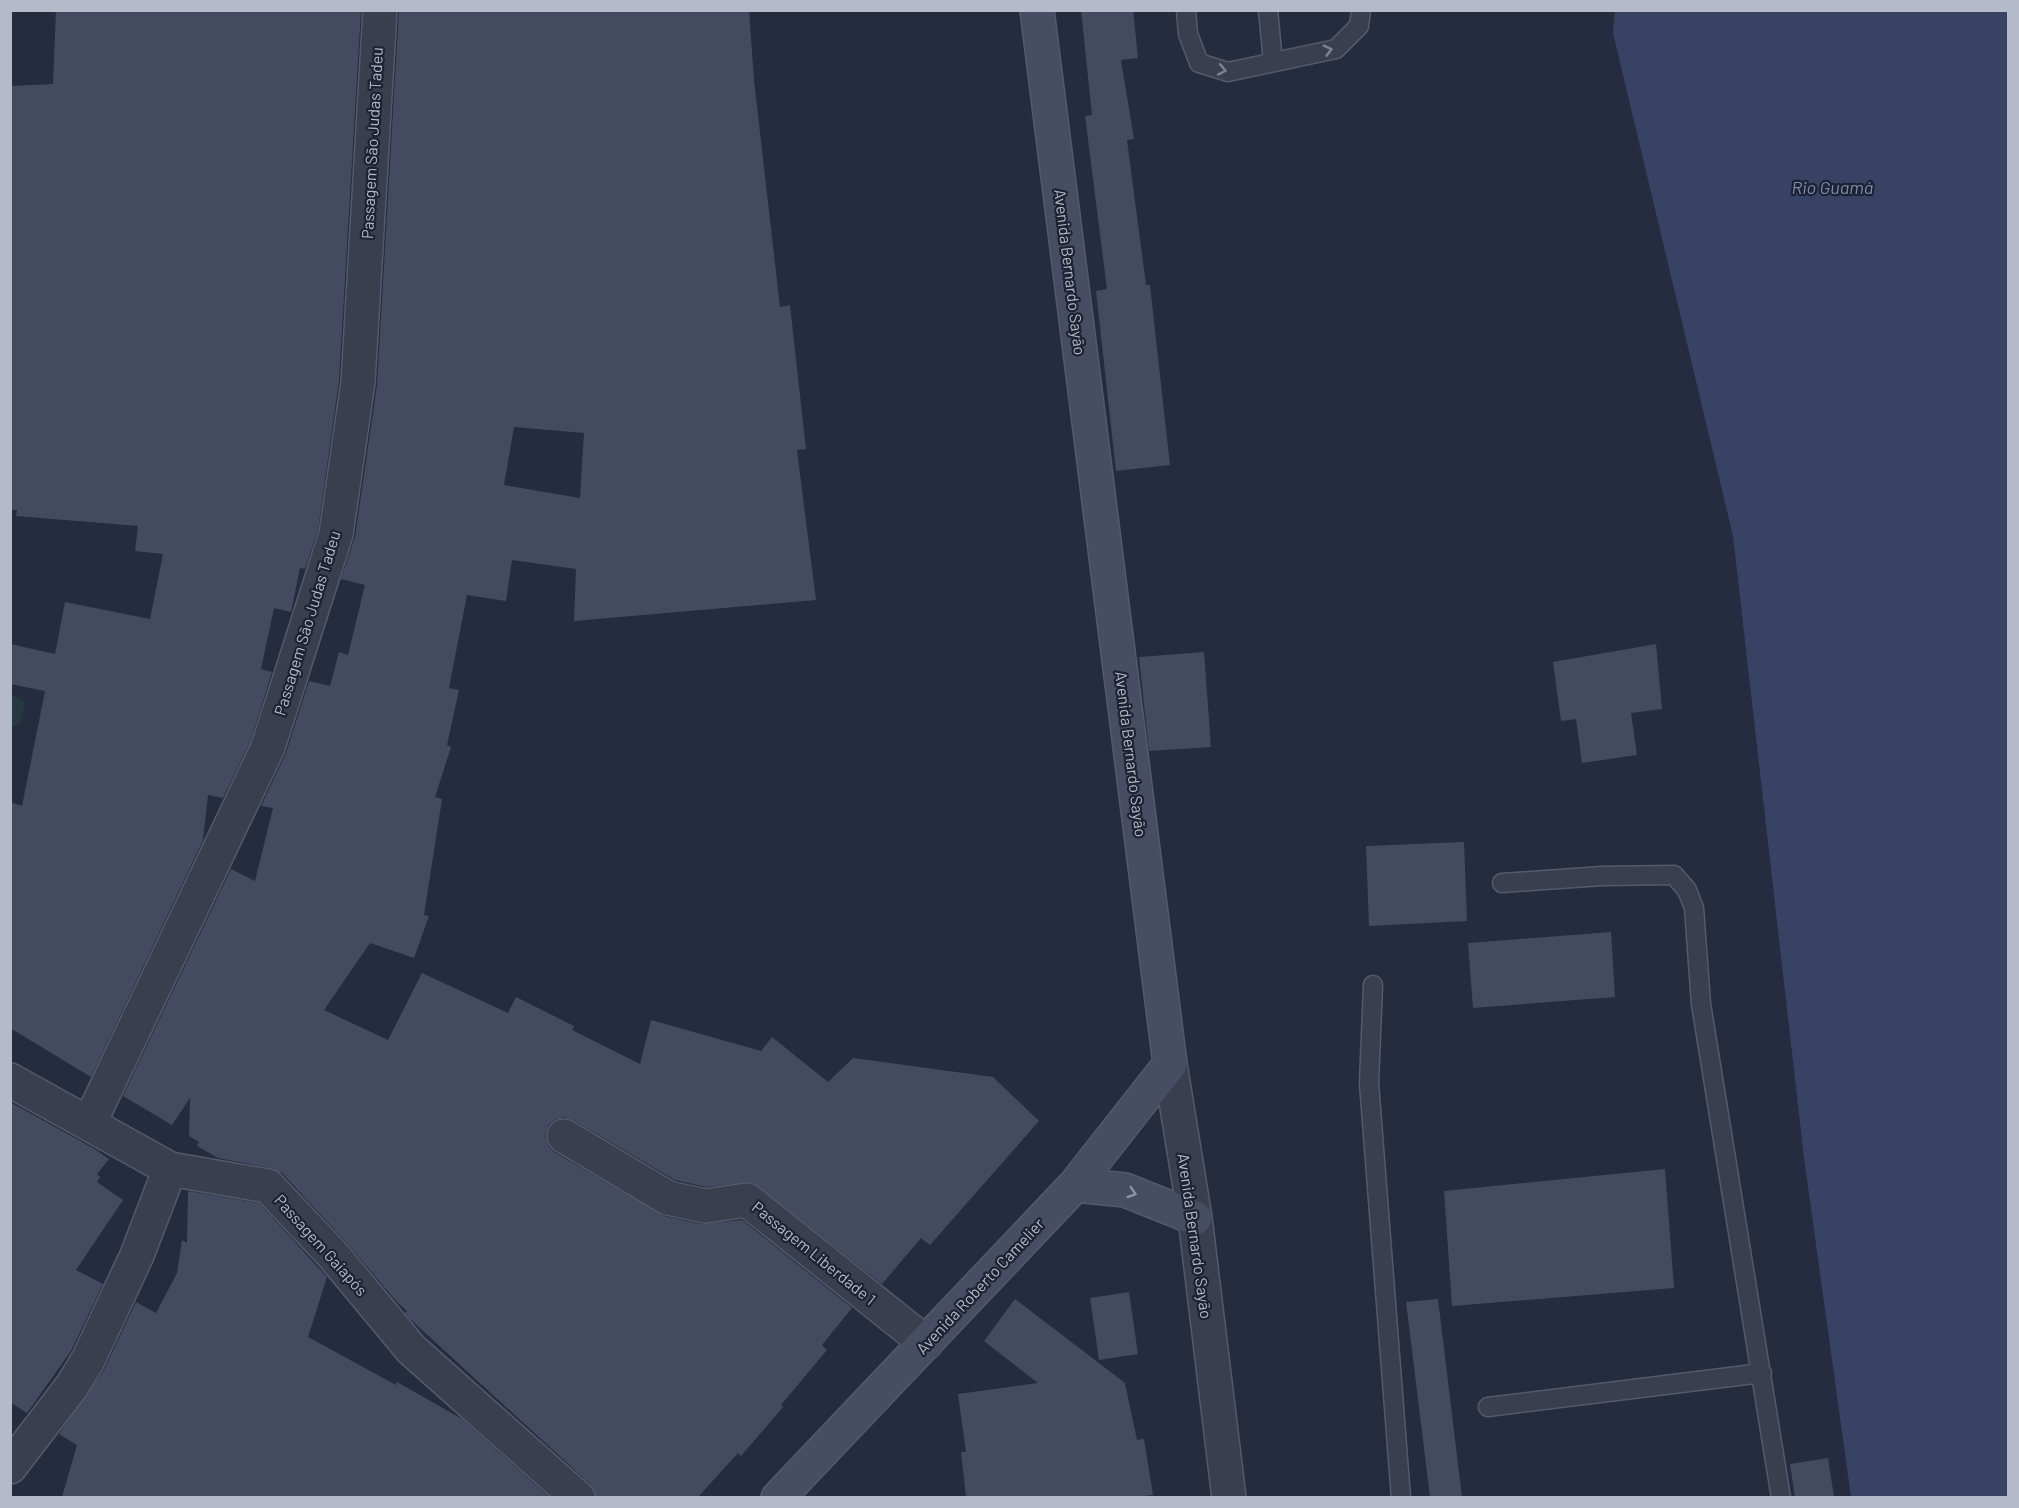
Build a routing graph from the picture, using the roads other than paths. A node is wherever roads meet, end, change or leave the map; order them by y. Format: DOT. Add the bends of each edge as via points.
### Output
graph roads {
  1 [pos="380,10"];
  2 [pos="1037,10"];
  3 [pos="1186,10"];
  4 [pos="1268,10"];
  5 [pos="1361,10"];
  6 [pos="1273,62"];
  7 [pos="1502,883"];
  8 [pos="1373,985"];
  9 [pos="1170,1064"];
  10 [pos="10,1080"];
  11 [pos="89,1124"];
  12 [pos="564,1136"];
  13 [pos="170,1169"];
  14 [pos="1075,1185"];
  15 [pos="1195,1218"];
  16 [pos="926,1343"];
  17 [pos="1762,1373"];
  18 [pos="1488,1407"];
  19 [pos="10,1467"];
  20 [pos="578,1497"];
  21 [pos="778,1497"];
  22 [pos="1228,1497"];
  23 [pos="1401,1497"];
  24 [pos="1781,1497"];
  1 -- 11 [label="street, Passagem São Judas Tadeu" via="358,382 336,534 268,747"];
  2 -- 9 [label="main road, Avenida Bernardo Sayão"];
  3 -- 6 [label="lane, one-way" via="1188,34 1199,63 1228,72"];
  4 -- 6 [label="lane"];
  6 -- 5 [label="lane, one-way" via="1336,49 1359,26"];
  7 -- 17 [label="lane" via="1674,875 1687,890 1694,908 1701,1004"];
  8 -- 23 [label="lane" via="1369,1083"];
  9 -- 14 [label="main road, Avenida Roberto Camelier"];
  9 -- 15 [label="street, Avenida Bernardo Sayão"];
  10 -- 11 [label="street, Passagem Gaiapós"];
  11 -- 13 [label="street, Passagem Gaiapós"];
  12 -- 16 [label="street, Passagem Liberdade 1" via="668,1198 705,1206 747,1200"];
  13 -- 19 [label="street" via="137,1255 88,1360"];
  13 -- 20 [label="street, Passagem Gaiapós" via="268,1186 333,1255 411,1349"];
  14 -- 15 [label="main road, one-way" via="1125,1190"];
  14 -- 16 [label="main road, Avenida Roberto Camelier"];
  15 -- 22 [label="street, Avenida Bernardo Sayão"];
  16 -- 21 [label="main road, Avenida Roberto Camelier"];
  17 -- 18 [label="lane"];
  17 -- 24 [label="lane"];
}
